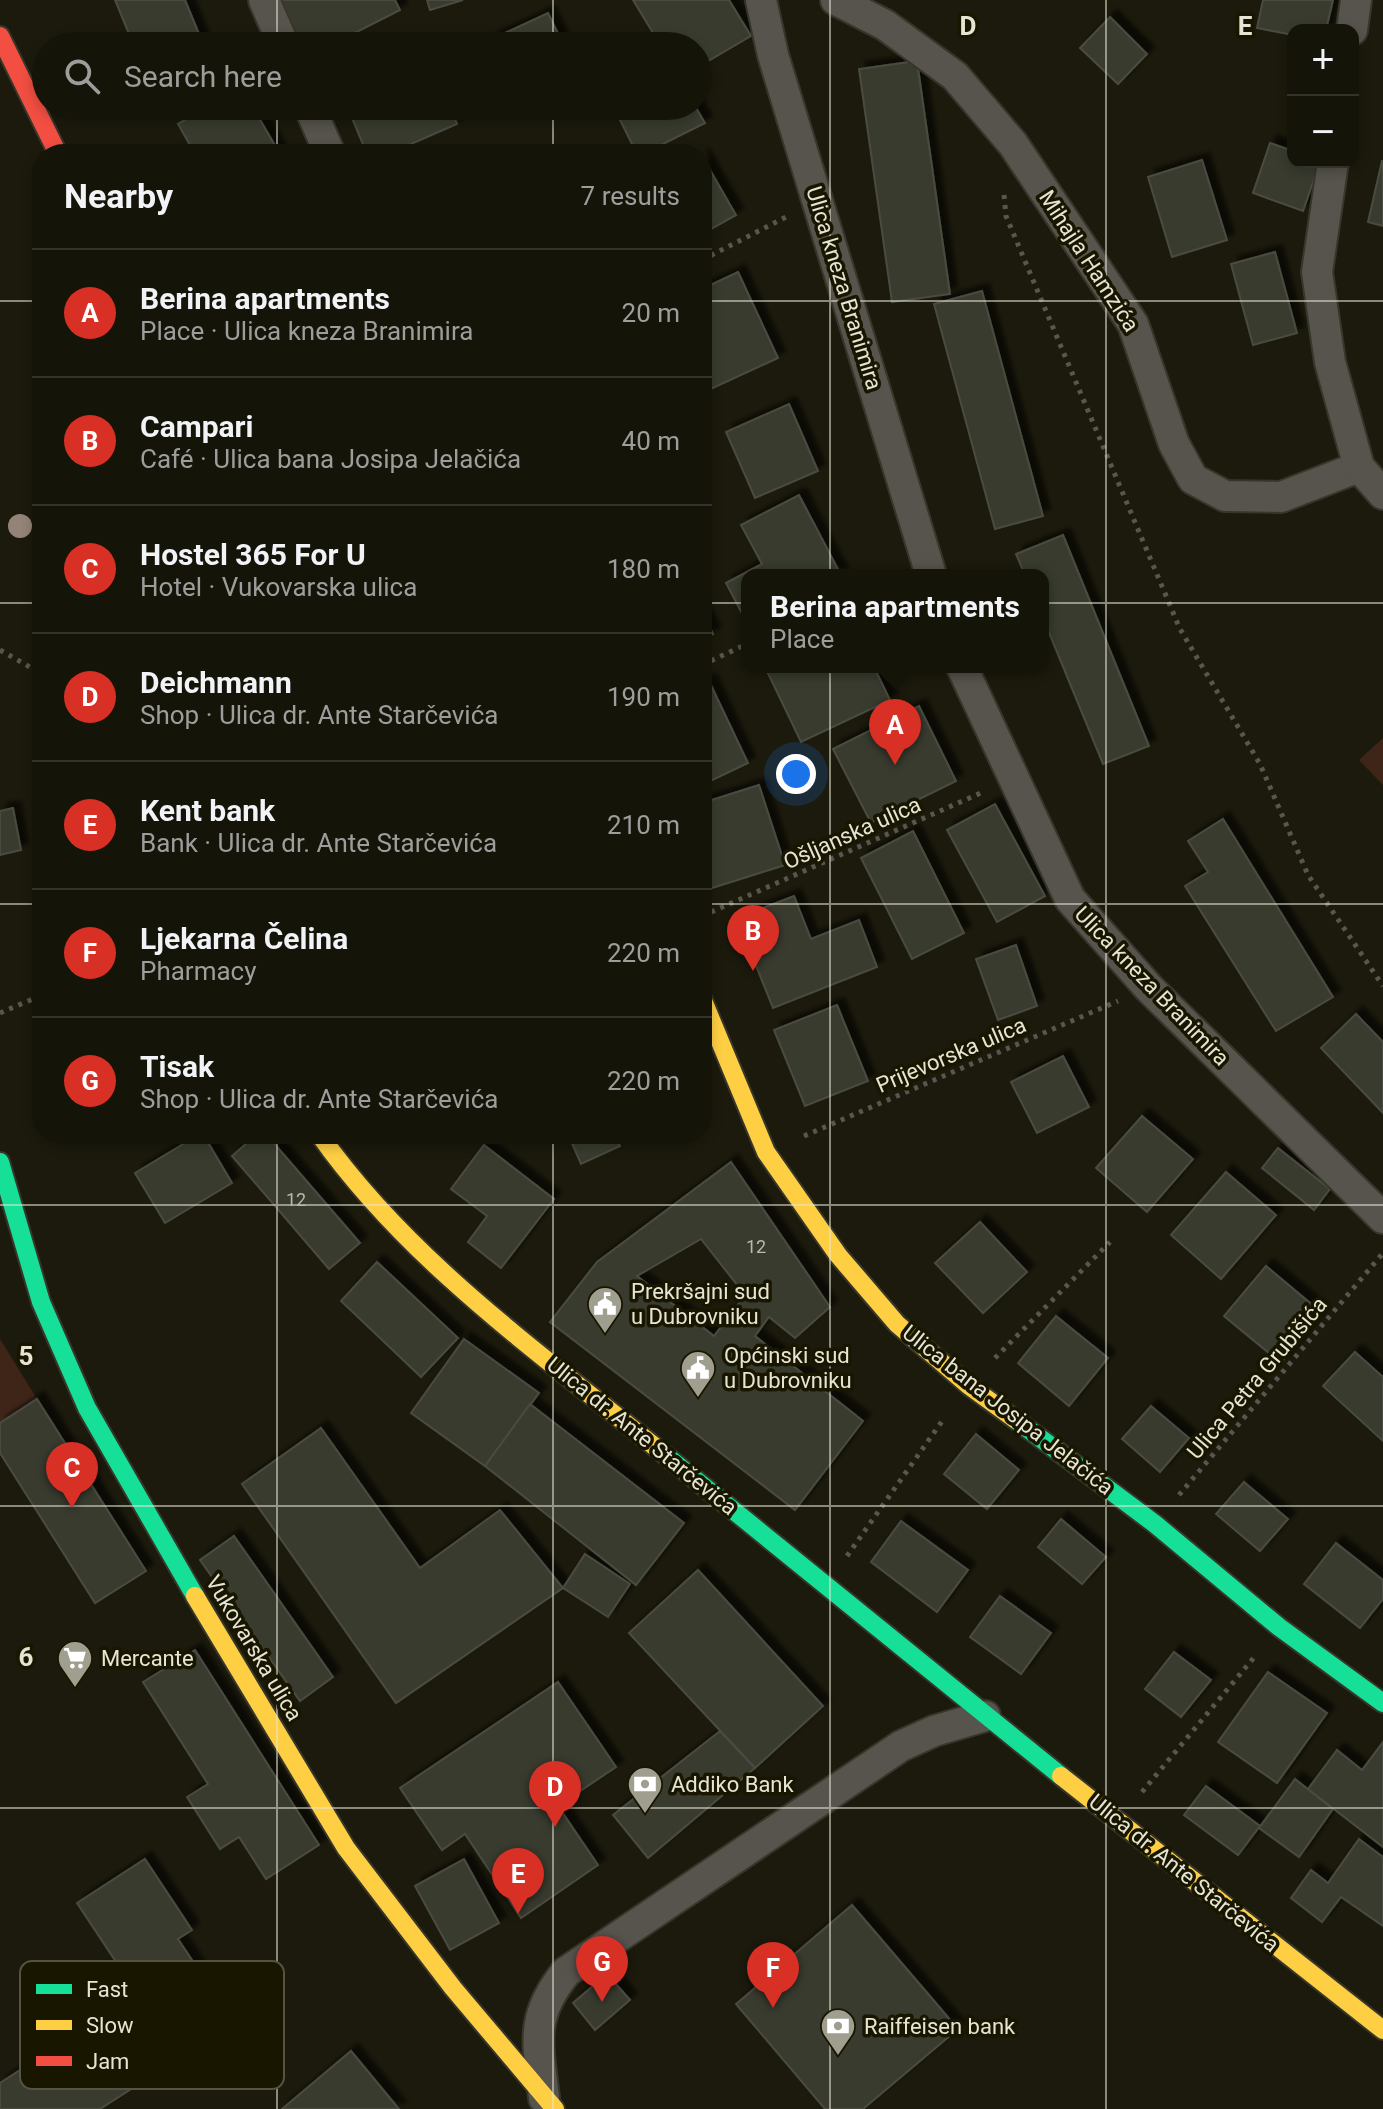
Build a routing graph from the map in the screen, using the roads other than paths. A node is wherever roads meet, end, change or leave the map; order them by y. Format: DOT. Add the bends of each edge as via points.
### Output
graph roads {
  1 [pos="264,0"];
  2 [pos="761,0"];
  3 [pos="836,0"];
  4 [pos="1356,0"];
  5 [pos="1353,24"];
  6 [pos="278,32"];
  7 [pos="0,36"];
  8 [pos="32,101"];
  9 [pos="41,120"];
  10 [pos="315,120"];
  11 [pos="53,144"];
  12 [pos="326,144"];
  13 [pos="1332,168"];
  14 [pos="1359,467"];
  15 [pos="1383,494"];
  16 [pos="929,569"];
  17 [pos="965,673"];
  18 [pos="712,1022"];
  19 [pos="326,1144"];
  20 [pos="0,1162"];
  21 [pos="1383,1218"];
  22 [pos="1383,1703"];
  23 [pos="985,1716"];
  24 [pos="1383,2030"];
  25 [pos="550,2103"];
  1 -- 6 [label="street"];
  2 -- 16 [label="street, Ulica kneza Branimira" via="773,55"];
  3 -- 14 [label="street, Mihajla Hamzića" via="885,25 955,76 1013,144 1133,324 1174,444 1193,479 1225,496 1281,497"];
  4 -- 5 [label="street"];
  7 -- 8 [label="main road"];
  9 -- 11 [label="main road"];
  10 -- 12 [label="street"];
  13 -- 14 [label="street" via="1317,272 1330,362"];
  14 -- 15 [label="street"];
  17 -- 21 [label="street, Ulica kneza Branimira" via="1070,899 1149,988"];
  18 -- 22 [label="main road, Ulica bana Josipa Jelačića" via="766,1152 838,1255 897,1324 968,1385"];
  19 -- 23 [label="main road, Ulica dr. Ante Starčevića" via="390,1219 467,1294"];
  20 -- 25 [label="main road, Vukovarska ulica" via="41,1302 69,1368 177,1566 346,1848 420,1947"];
  23 -- 24 [label="main road, Ulica dr. Ante Starčevića"];
  23 -- 25 [label="street" via="901,1746 566,1972 549,1992 539,2020"];
}
